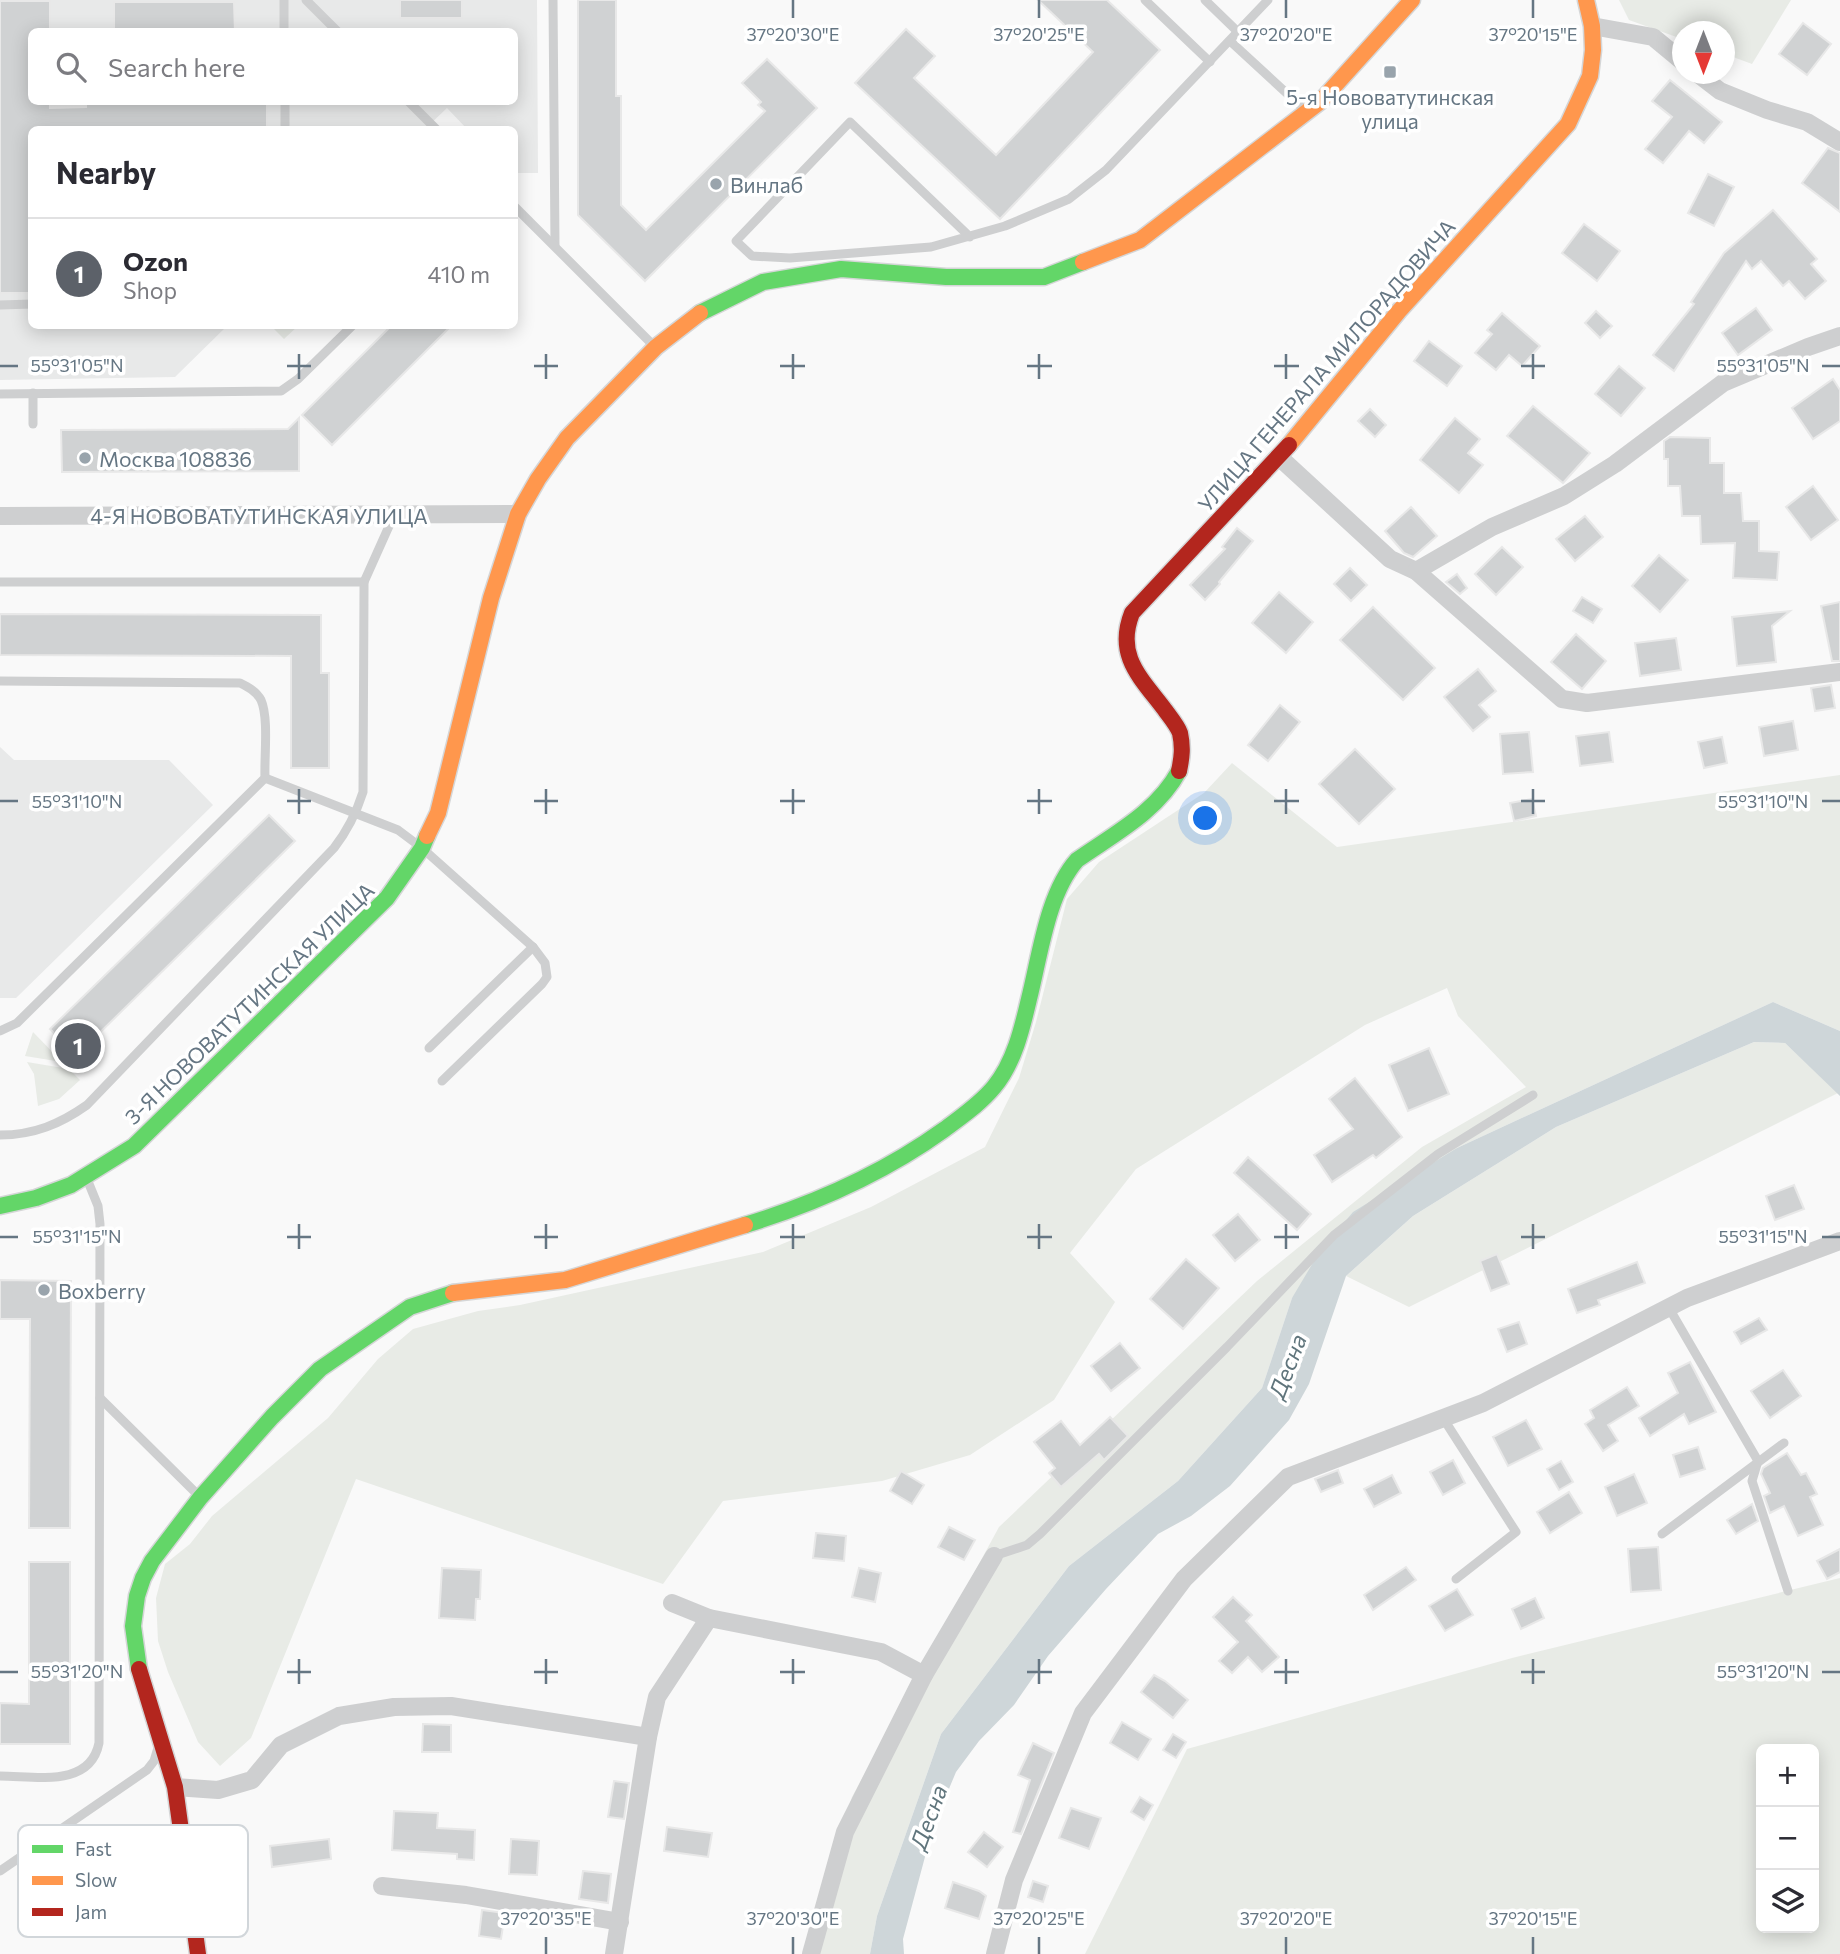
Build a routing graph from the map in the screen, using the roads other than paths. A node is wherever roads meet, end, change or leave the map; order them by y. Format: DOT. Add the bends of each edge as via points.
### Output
graph roads {
  1 [pos="284,0"];
  2 [pos="306,0"];
  3 [pos="553,0"];
  4 [pos="1145,0"];
  5 [pos="1205,0"];
  6 [pos="1268,0"];
  7 [pos="1412,0"];
  8 [pos="1586,0"];
  9 [pos="1592,26"];
  10 [pos="284,28"];
  11 [pos="334,28"];
  12 [pos="1238,32"];
  13 [pos="1230,41"];
  14 [pos="1672,53"];
  15 [pos="1210,62"];
  16 [pos="1711,84"];
  17 [pos="285,105"];
  18 [pos="412,105"];
  19 [pos="1307,113"];
  20 [pos="285,126"];
  21 [pos="433,126"];
  22 [pos="1840,142"];
  23 [pos="518,210"];
  24 [pos="970,237"];
  25 [pos="555,245"];
  26 [pos="0,304"];
  27 [pos="28,304"];
  28 [pos="349,329"];
  29 [pos="1840,336"];
  30 [pos="656,347"];
  31 [pos="33,393"];
  32 [pos="0,394"];
  33 [pos="33,424"];
  34 [pos="1279,457"];
  35 [pos="518,514"];
  36 [pos="394,515"];
  37 [pos="0,516"];
  38 [pos="1416,571"];
  39 [pos="0,582"];
  40 [pos="363,582"];
  41 [pos="1840,672"];
  42 [pos="0,681"];
  43 [pos="265,778"];
  44 [pos="356,813"];
  45 [pos="422,848"];
  46 [pos="533,947"];
  47 [pos="0,1031"];
  48 [pos="429,1048"];
  49 [pos="442,1081"];
  50 [pos="1534,1095"];
  51 [pos="0,1135"];
  52 [pos="87,1178"];
  53 [pos="0,1206"];
  54 [pos="1840,1241"];
  55 [pos="1669,1308"];
  56 [pos="100,1398"];
  57 [pos="1443,1418"];
  58 [pos="1784,1443"];
  59 [pos="1759,1461"];
  60 [pos="200,1498"];
  61 [pos="1662,1534"];
  62 [pos="994,1556"];
  63 [pos="1456,1579"];
  64 [pos="1788,1591"];
  65 [pos="672,1603"];
  66 [pos="709,1618"];
  67 [pos="924,1675"];
  68 [pos="157,1728"];
  69 [pos="648,1737"];
  70 [pos="0,1776"];
  71 [pos="175,1787"];
  72 [pos="67,1825"];
  73 [pos="180,1825"];
  74 [pos="18,1859"];
  75 [pos="0,1871"];
  76 [pos="382,1886"];
  77 [pos="620,1922"];
  78 [pos="614,1954"];
  79 [pos="811,1954"];
  80 [pos="995,1954"];
  1 -- 10 [label="lane"];
  2 -- 11 [label="lane"];
  3 -- 25 [label="lane"];
  4 -- 15 [label="lane"];
  5 -- 12 [label="lane"];
  6 -- 12 [label="lane"];
  7 -- 19 [label="street, 3-Я НОВОВАТУТИНСКАЯ УЛИЦА"];
  8 -- 9 [label="street, УЛИЦА ГЕНЕРАЛА МИЛОРАДОВИЧА"];
  9 -- 14 [label="street" via="1653,37"];
  9 -- 34 [label="street, УЛИЦА ГЕНЕРАЛА МИЛОРАДОВИЧА" via="1590,76 1568,124 1399,311"];
  12 -- 13 [label="lane"];
  13 -- 15 [label="lane"];
  13 -- 19 [label="lane"];
  15 -- 24 [label="lane" via="1105,170 1069,199"];
  16 -- 22 [label="street" via="1767,110 1807,122"];
  17 -- 20 [label="lane"];
  18 -- 21 [label="lane"];
  19 -- 30 [label="street, 3-Я НОВОВАТУТИНСКАЯ УЛИЦА" via="1140,240 1044,277 841,269 763,282 703,311"];
  23 -- 25 [label="lane"];
  24 -- 24 [label="lane" via="931,247 790,258 752,256 736,241 850,122"];
  25 -- 30 [label="lane"];
  26 -- 27 [label="lane"];
  28 -- 31 [label="lane" via="281,391"];
  29 -- 38 [label="street" via="1723,383 1564,496 1492,527"];
  30 -- 35 [label="street, 3-Я НОВОВАТУТИНСКАЯ УЛИЦА" via="567,438"];
  31 -- 32 [label="lane"];
  31 -- 33 [label="lane"];
  34 -- 38 [label="street" via="1390,559"];
  34 -- 60 [label="street, УЛИЦА ГЕНЕРАЛА МИЛОРАДОВИЧА" via="1132,613 1124,640 1126,653 1179,730 1183,752 1179,772 1153,806 1068,871 1054,899 1021,1034 995,1086 972,1109 920,1147 810,1204 565,1280 475,1289 410,1307 320,1369"];
  35 -- 36 [label="street, 4-Я НОВОВАТУТИНСКАЯ УЛИЦА"];
  35 -- 45 [label="street, 3-Я НОВОВАТУТИНСКАЯ УЛИЦА" via="491,598 438,813"];
  36 -- 37 [label="street, 4-Я НОВОВАТУТИНСКАЯ УЛИЦА"];
  36 -- 40 [label="lane"];
  38 -- 41 [label="street" via="1562,699 1587,703"];
  39 -- 40 [label="lane"];
  40 -- 44 [label="lane" via="364,761 363,792"];
  42 -- 43 [label="lane" via="240,682 262,702"];
  43 -- 44 [label="lane"];
  43 -- 47 [label="lane" via="17,1023"];
  44 -- 45 [label="lane" via="398,830"];
  44 -- 51 [label="lane" via="334,848 87,1105 55,1125"];
  45 -- 46 [label="lane"];
  45 -- 52 [label="street, 3-Я НОВОВАТУТИНСКАЯ УЛИЦА" via="387,898 134,1146"];
  46 -- 48 [label="lane"];
  46 -- 49 [label="lane" via="547,977"];
  50 -- 62 [label="lane" via="1438,1154 1334,1235 1040,1534 1027,1545"];
  52 -- 53 [label="street, 3-Я НОВОВАТУТИНСКАЯ УЛИЦА"];
  52 -- 56 [label="lane" via="100,1215"];
  54 -- 55 [label="street"];
  55 -- 57 [label="street" via="1483,1403"];
  55 -- 59 [label="lane"];
  56 -- 60 [label="lane"];
  56 -- 70 [label="lane" via="97,1754 82,1771 67,1776"];
  57 -- 63 [label="lane" via="1516,1532"];
  57 -- 80 [label="street" via="1287,1477 1184,1578 1083,1713 1014,1880"];
  58 -- 59 [label="lane"];
  59 -- 61 [label="lane"];
  59 -- 64 [label="lane" via="1752,1481"];
  60 -- 68 [label="street, УЛИЦА ГЕНЕРАЛА МИЛОРАДОВИЧА" via="152,1561 137,1596 135,1650"];
  62 -- 67 [label="street"];
  65 -- 66 [label="street"];
  66 -- 67 [label="street" via="881,1652"];
  66 -- 69 [label="street" via="657,1697"];
  67 -- 79 [label="street" via="845,1832"];
  68 -- 71 [label="street, УЛИЦА ГЕНЕРАЛА МИЛОРАДОВИЧА"];
  68 -- 72 [label="lane" via="157,1752 147,1770"];
  69 -- 71 [label="street" via="451,1706 394,1707 339,1716 281,1745 252,1780 218,1790"];
  69 -- 77 [label="street"];
  71 -- 73 [label="street, УЛИЦА ГЕНЕРАЛА МИЛОРАДОВИЧА"];
  74 -- 75 [label="lane"];
  76 -- 77 [label="street" via="466,1895"];
  77 -- 78 [label="street"];
}
